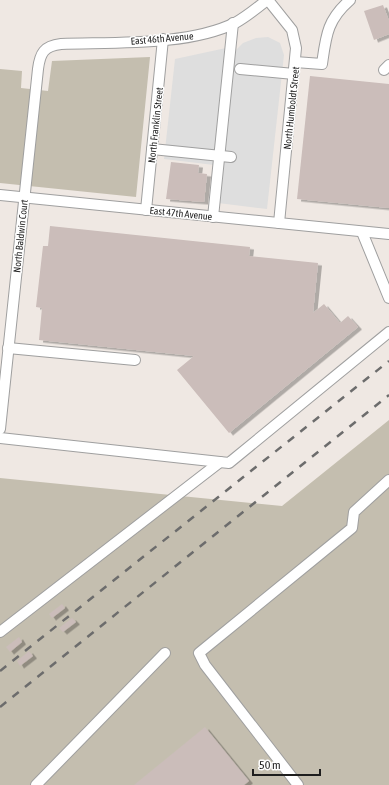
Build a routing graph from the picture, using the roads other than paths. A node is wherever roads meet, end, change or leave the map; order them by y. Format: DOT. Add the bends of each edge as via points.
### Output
graph roads {
  1 [pos="268,0"];
  2 [pos="350,0"];
  3 [pos="233,23"];
  4 [pos="163,39"];
  5 [pos="48,47"];
  6 [pos="295,62"];
  7 [pos="240,69"];
  8 [pos="294,74"];
  9 [pos="152,149"];
  10 [pos="219,156"];
  11 [pos="231,157"];
  12 [pos="0,195"];
  13 [pos="24,197"];
  14 [pos="146,210"];
  15 [pos="213,217"];
  16 [pos="279,223"];
  17 [pos="362,232"];
  18 [pos="389,234"];
  19 [pos="389,239"];
  20 [pos="389,298"];
  21 [pos="389,332"];
  22 [pos="8,348"];
  23 [pos="135,360"];
  24 [pos="0,429"];
  25 [pos="0,438"];
  26 [pos="220,462"];
  27 [pos="389,480"];
  28 [pos="0,632"];
  29 [pos="165,653"];
  30 [pos="36,785"];
  31 [pos="298,785"];
  1 -- 3 [label="street, East 46th Avenue"];
  1 -- 6 [label="street, North Humboldt Street" via="294,34"];
  2 -- 6 [label="street" via="337,11 326,33 322,64"];
  3 -- 4 [label="street, East 46th Avenue" via="200,34"];
  3 -- 10 [label="street"];
  4 -- 5 [label="street, East 46th Avenue" via="61,44"];
  4 -- 9 [label="street, North Franklin Street"];
  5 -- 13 [label="street, North Baldwin Court" via="40,57"];
  6 -- 8 [label="street, North Humboldt Street"];
  7 -- 8 [label="street"];
  8 -- 16 [label="street, North Humboldt Street"];
  9 -- 10 [label="street"];
  9 -- 14 [label="street, North Franklin Street"];
  10 -- 11 [label="street"];
  10 -- 15 [label="street"];
  12 -- 13 [label="street, East 47th Avenue"];
  13 -- 14 [label="street, East 47th Avenue"];
  13 -- 22 [label="street, North Baldwin Court"];
  14 -- 15 [label="street, East 47th Avenue"];
  15 -- 16 [label="street, East 47th Avenue"];
  16 -- 17 [label="street, East 47th Avenue"];
  17 -- 18 [label="street"];
  17 -- 19 [label="street"];
  17 -- 20 [label="street"];
  21 -- 26 [label="street" via="229,463"];
  22 -- 23 [label="street"];
  22 -- 24 [label="street, North Baldwin Court"];
  25 -- 26 [label="street"];
  26 -- 28 [label="street"];
  27 -- 31 [label="street" via="354,512 352,528 199,653 205,665"];
  29 -- 30 [label="street"];
}
